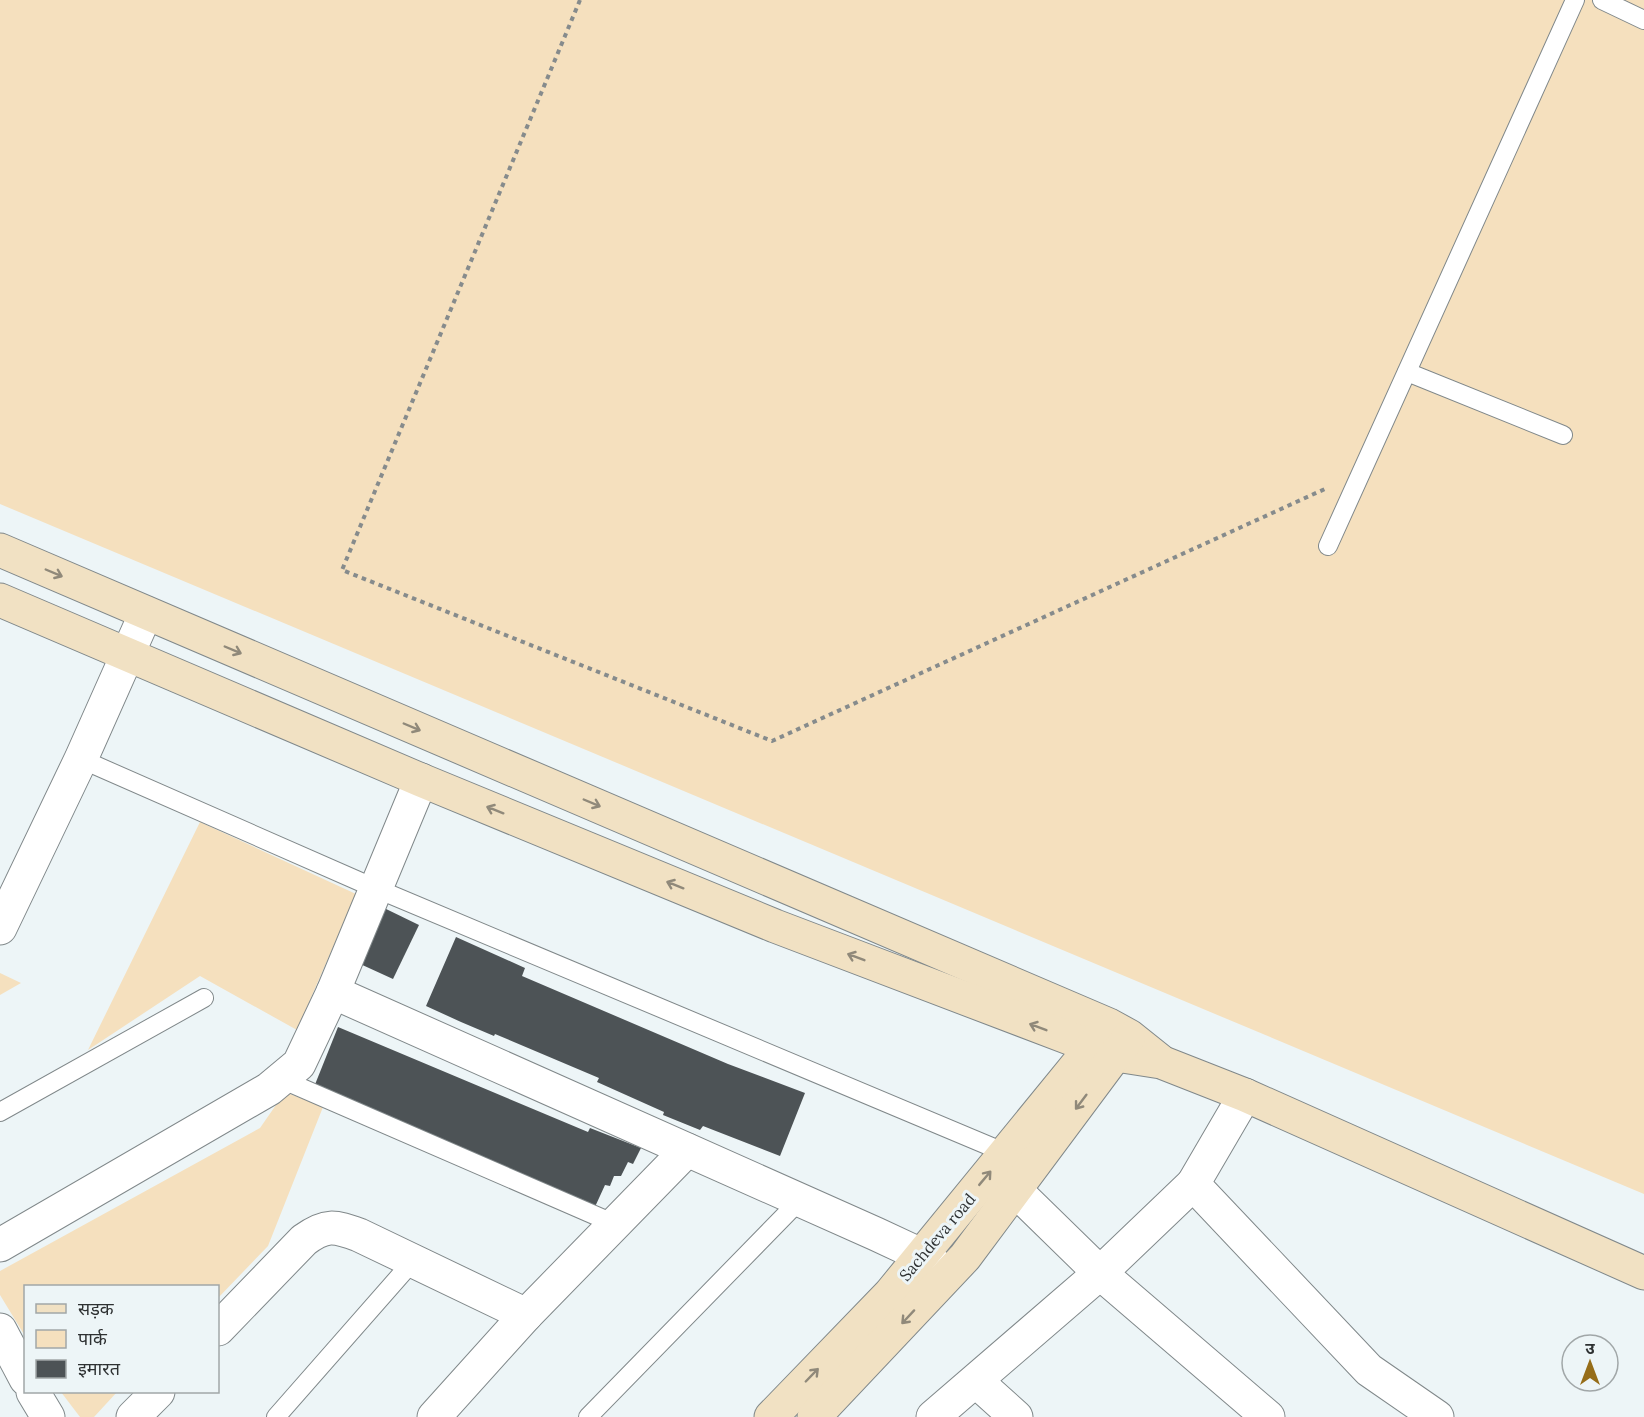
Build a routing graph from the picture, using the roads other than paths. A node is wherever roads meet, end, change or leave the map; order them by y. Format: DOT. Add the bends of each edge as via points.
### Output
graph roads {
  1 [pos="1575,0"];
  2 [pos="1602,0"];
  3 [pos="1639,12"];
  4 [pos="1407,372"];
  5 [pos="1563,435"];
  6 [pos="1328,546"];
  7 [pos="0,550"];
  8 [pos="0,600"];
  9 [pos="146,613"];
  10 [pos="128,655"];
  11 [pos="81,759"];
  12 [pos="421,780"];
  13 [pos="376,888"];
  14 [pos="0,928"];
  15 [pos="333,992"];
  16 [pos="204,998"];
  17 [pos="1112,1041"];
  18 [pos="281,1079"];
  19 [pos="1245,1095"];
  20 [pos="0,1112"];
  21 [pos="687,1150"];
  22 [pos="1006,1153"];
  23 [pos="1193,1184"];
  24 [pos="1015,1190"];
  25 [pos="800,1200"];
  26 [pos="615,1224"];
  27 [pos="0,1245"];
  28 [pos="921,1255"];
  29 [pos="413,1261"];
  30 [pos="1100,1273"];
  31 [pos="1644,1273"];
  32 [pos="948,1274"];
  33 [pos="526,1315"];
  34 [pos="219,1328"];
  35 [pos="0,1330"];
  36 [pos="24,1375"];
  37 [pos="976,1381"];
  38 [pos="34,1393"];
  39 [pos="157,1393"];
  40 [pos="48,1417"];
  41 [pos="133,1417"];
  42 [pos="276,1417"];
  43 [pos="434,1417"];
  44 [pos="588,1417"];
  45 [pos="771,1417"];
  46 [pos="814,1417"];
  47 [pos="933,1417"];
  48 [pos="1016,1417"];
  49 [pos="1268,1417"];
  50 [pos="1437,1417"];
  1 -- 4 [label="lane"];
  2 -- 3 [label="lane"];
  4 -- 5 [label="lane"];
  4 -- 6 [label="lane"];
  7 -- 9 [label="street, one-way"];
  8 -- 10 [label="street"];
  9 -- 10 [label="street"];
  9 -- 17 [label="street, one-way"];
  10 -- 11 [label="street"];
  10 -- 12 [label="street"];
  11 -- 13 [label="lane"];
  11 -- 14 [label="street"];
  12 -- 13 [label="street"];
  17 -- 12 [label="street, one-way" via="775,926"];
  13 -- 15 [label="street"];
  13 -- 22 [label="lane"];
  15 -- 18 [label="street" via="300,1064"];
  15 -- 21 [label="street"];
  16 -- 20 [label="lane"];
  17 -- 19 [label="street"];
  17 -- 22 [label="street, Sachdeva road"];
  17 -- 24 [label="street, Sachdeva road, one-way"];
  18 -- 26 [label="lane"];
  18 -- 27 [label="street"];
  19 -- 23 [label="street"];
  19 -- 31 [label="street"];
  21 -- 25 [label="street"];
  21 -- 26 [label="street"];
  28 -- 22 [label="street, Sachdeva road, one-way"];
  23 -- 30 [label="street"];
  23 -- 50 [label="street" via="1369,1370"];
  24 -- 30 [label="street"];
  24 -- 32 [label="street, Sachdeva road"];
  25 -- 28 [label="street"];
  25 -- 44 [label="lane"];
  26 -- 33 [label="street"];
  28 -- 32 [label="street"];
  45 -- 28 [label="street, Sachdeva road, one-way" via="890,1294"];
  29 -- 33 [label="street"];
  29 -- 34 [label="street" via="336,1227 319,1229"];
  29 -- 42 [label="lane"];
  30 -- 37 [label="street"];
  30 -- 49 [label="street"];
  32 -- 46 [label="street, Sachdeva road, one-way"];
  33 -- 43 [label="street"];
  35 -- 36 [label="street"];
  37 -- 47 [label="street"];
  37 -- 48 [label="street"];
  38 -- 40 [label="street"];
  39 -- 41 [label="street"];
}
